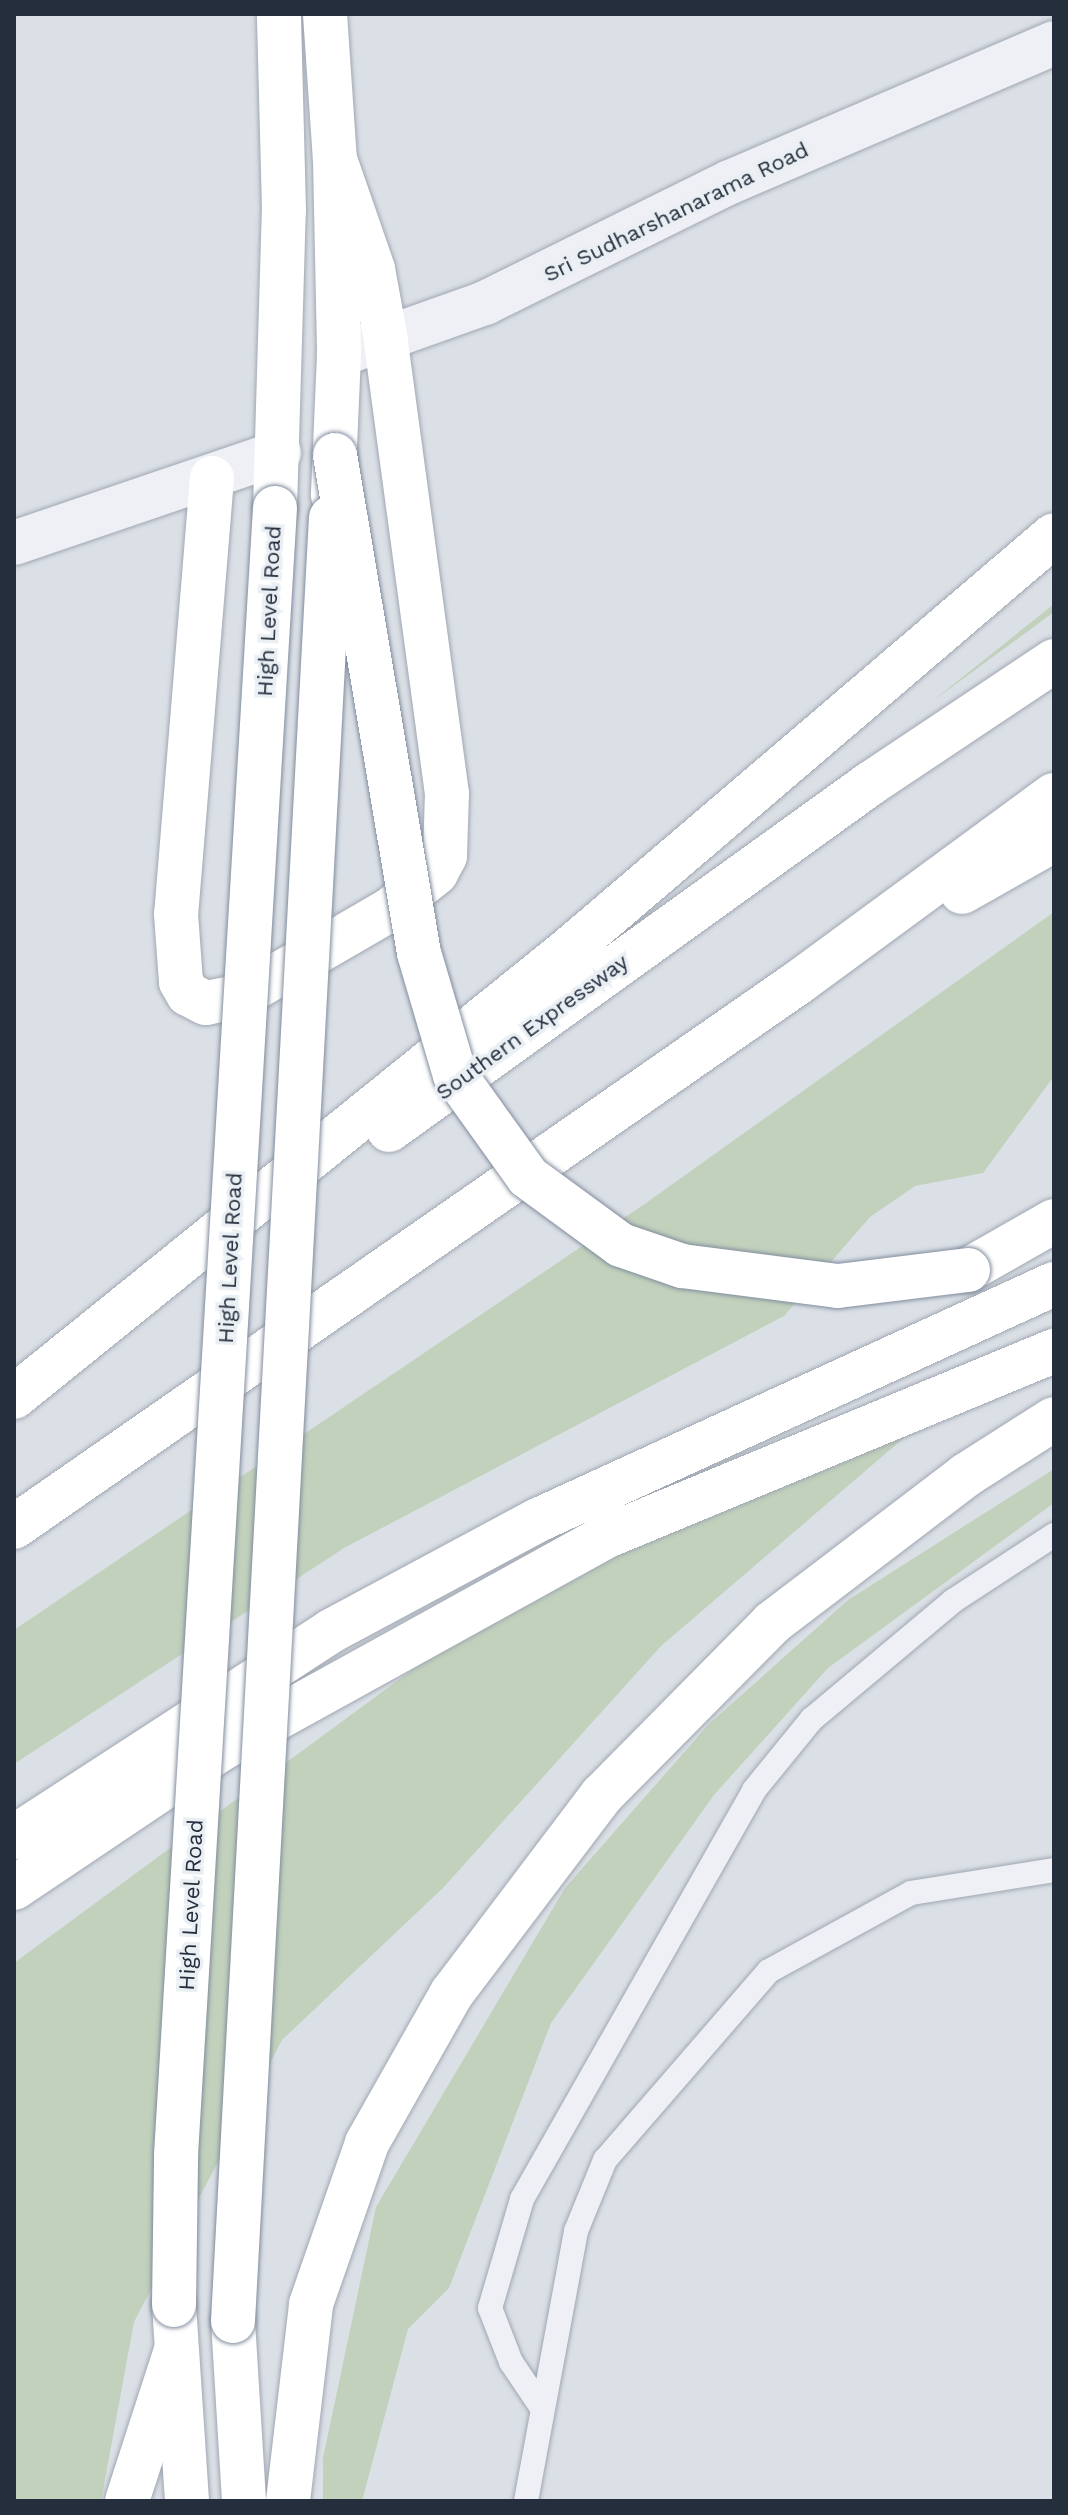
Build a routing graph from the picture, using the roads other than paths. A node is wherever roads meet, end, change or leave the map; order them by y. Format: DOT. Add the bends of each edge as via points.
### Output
graph roads {
  1 [pos="279,14"];
  2 [pos="325,14"];
  3 [pos="1054,43"];
  4 [pos="335,159"];
  5 [pos="386,340"];
  6 [pos="339,355"];
  7 [pos="279,453"];
  8 [pos="335,455"];
  9 [pos="212,478"];
  10 [pos="1054,535"];
  11 [pos="14,543"];
  12 [pos="1054,661"];
  13 [pos="1054,795"];
  14 [pos="1054,840"];
  15 [pos="799,982"];
  16 [pos="1054,1221"];
  17 [pos="1054,1284"];
  18 [pos="1054,1351"];
  19 [pos="14,1399"];
  20 [pos="1054,1419"];
  21 [pos="14,1527"];
  22 [pos="1054,1535"];
  23 [pos="14,1837"];
  24 [pos="1054,1870"];
  25 [pos="14,1888"];
  26 [pos="175,2353"];
  27 [pos="540,2405"];
  28 [pos="127,2501"];
  29 [pos="187,2501"];
  30 [pos="244,2501"];
  31 [pos="288,2501"];
  32 [pos="526,2501"];
  1 -- 7 [label="highway, High Level Road" via="284,210"];
  2 -- 4 [label="highway"];
  3 -- 5 [label="street, Sri Sudharshanarama Road" via="730,182 485,303"];
  4 -- 5 [label="highway" via="373,269"];
  4 -- 6 [label="highway"];
  5 -- 6 [label="street, Sri Sudharshanarama Road"];
  5 -- 9 [label="highway" via="447,794 445,856 436,873 391,909 241,996 206,1003 188,994 181,982 176,914"];
  6 -- 8 [label="highway"];
  7 -- 9 [label="street"];
  7 -- 26 [label="highway, High Level Road, bridge" via="176,2155"];
  8 -- 16 [label="highway, bridge" via="419,953 455,1075 528,1177 621,1245 682,1266 838,1286 968,1270"];
  8 -- 30 [label="highway, bridge" via="233,2321"];
  9 -- 11 [label="street"];
  10 -- 19 [label="highway" via="567,951"];
  12 -- 19 [label="highway, Southern Expressway" via="871,783"];
  13 -- 15 [label="highway"];
  14 -- 15 [label="highway"];
  15 -- 21 [label="highway"];
  17 -- 23 [label="highway" via="536,1521 331,1631"];
  18 -- 25 [label="highway" via="607,1536 221,1749"];
  20 -- 31 [label="highway" via="966,1475 772,1623 602,1795 452,1993 367,2143 311,2304"];
  22 -- 27 [label="lane" via="953,1601 812,1719 754,1790 522,2199 490,2308 511,2362"];
  24 -- 27 [label="lane" via="911,1893 769,1971 605,2160 576,2231"];
  26 -- 28 [label="highway"];
  26 -- 29 [label="highway, High Level Road"];
  27 -- 32 [label="lane"];
}
